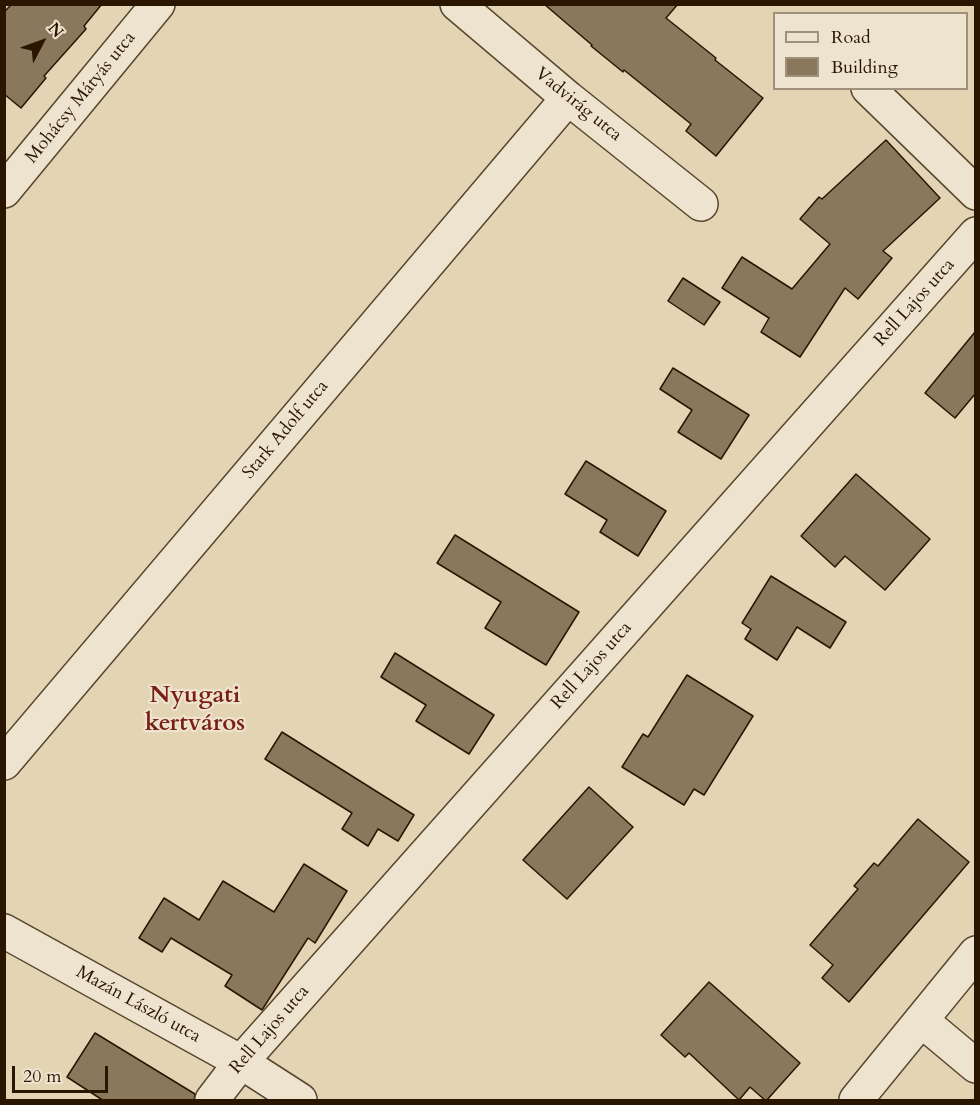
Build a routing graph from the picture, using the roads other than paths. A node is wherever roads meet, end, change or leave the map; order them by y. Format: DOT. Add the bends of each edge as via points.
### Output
graph roads {
  1 [pos="158,4"];
  2 [pos="458,4"];
  3 [pos="870,90"];
  4 [pos="568,98"];
  5 [pos="4,191"];
  6 [pos="975,193"];
  7 [pos="701,204"];
  8 [pos="975,234"];
  9 [pos="4,763"];
  10 [pos="4,931"];
  11 [pos="975,953"];
  12 [pos="921,1020"];
  13 [pos="241,1062"];
  14 [pos="975,1066"];
  15 [pos="212,1101"];
  16 [pos="300,1101"];
  17 [pos="855,1101"];
  1 -- 5 [label="street, Mohácsy Mátyás utca"];
  2 -- 4 [label="street, Vadvirág utca"];
  3 -- 6 [label="street"];
  4 -- 7 [label="street, Vadvirág utca"];
  4 -- 9 [label="street, Stark Adolf utca"];
  8 -- 13 [label="street, Rell Lajos utca"];
  10 -- 13 [label="street, Mazán László utca"];
  11 -- 12 [label="street"];
  12 -- 14 [label="street"];
  12 -- 17 [label="street"];
  13 -- 15 [label="street, Rell Lajos utca"];
  13 -- 16 [label="street, Mazán László utca"];
}
